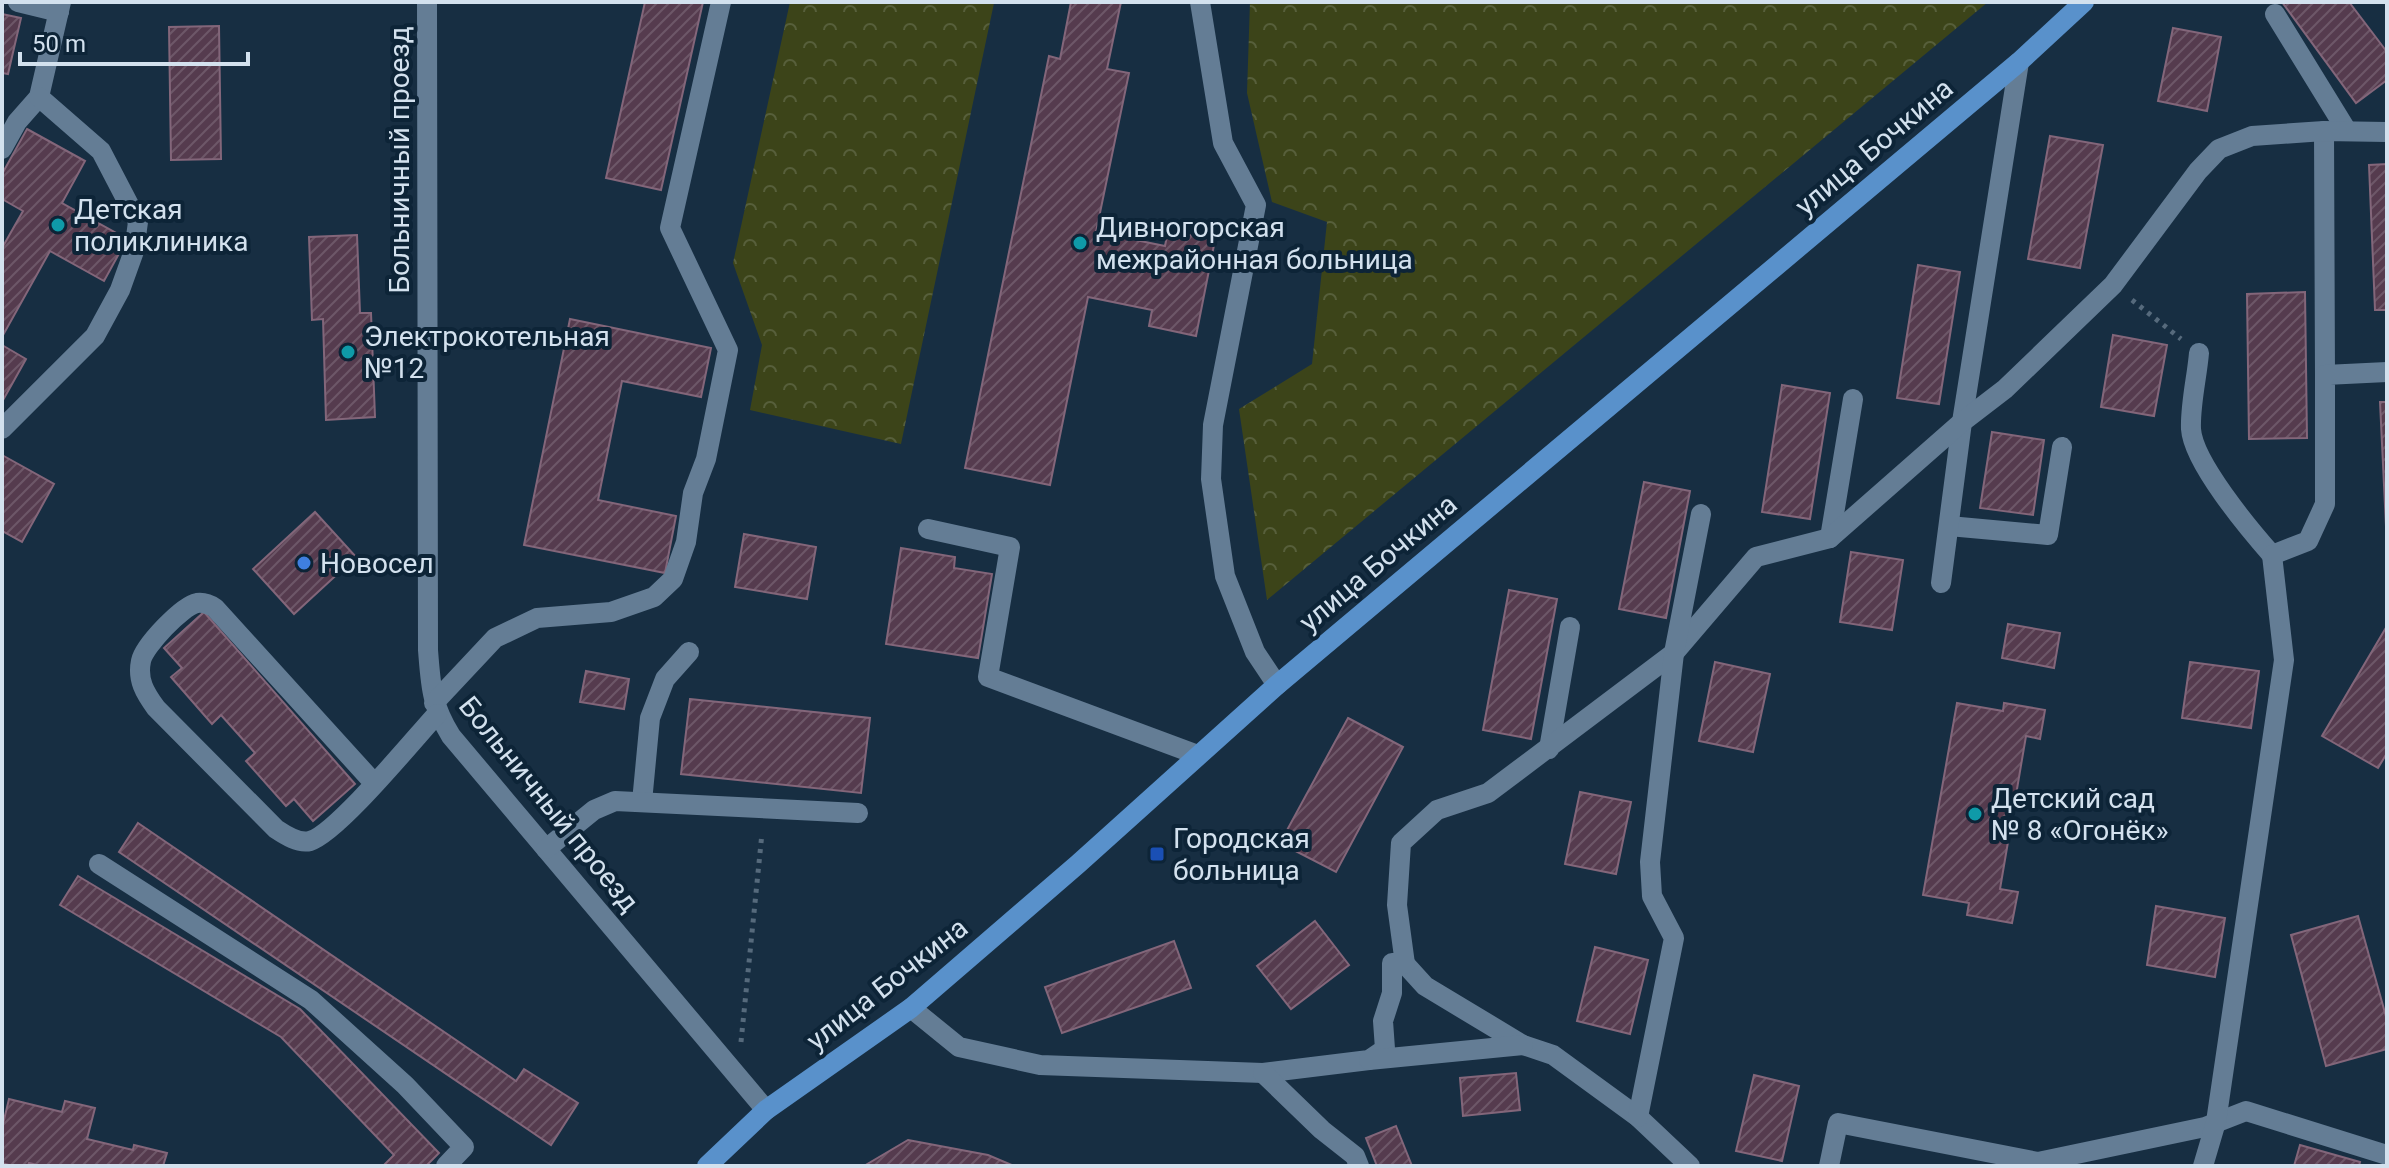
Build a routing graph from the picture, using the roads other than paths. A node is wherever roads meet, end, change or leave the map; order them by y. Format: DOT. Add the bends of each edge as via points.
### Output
graph roads {
  1 [pos="18,2"];
  2 [pos="427,2"];
  3 [pos="721,2"];
  4 [pos="1200,2"];
  5 [pos="2084,2"];
  6 [pos="60,7"];
  7 [pos="2275,14"];
  8 [pos="2019,62"];
  9 [pos="39,97"];
  10 [pos="2324,131"];
  11 [pos="2347,131"];
  12 [pos="2387,132"];
  13 [pos="2,149"];
  14 [pos="2199,353"];
  15 [pos="2387,372"];
  16 [pos="2325,375"];
  17 [pos="1853,399"];
  18 [pos="1962,422"];
  19 [pos="2,429"];
  20 [pos="2062,447"];
  21 [pos="1701,514"];
  22 [pos="1949,526"];
  23 [pos="928,529"];
  24 [pos="1830,538"];
  25 [pos="2272,555"];
  26 [pos="1941,583"];
  27 [pos="1570,627"];
  28 [pos="689,652"];
  29 [pos="1674,653"];
  30 [pos="1277,685"];
  31 [pos="436,708"];
  32 [pos="1549,749"];
  33 [pos="1198,755"];
  34 [pos="374,783"];
  35 [pos="642,802"];
  36 [pos="858,813"];
  37 [pos="546,849"];
  38 [pos="99,864"];
  39 [pos="1405,964"];
  40 [pos="911,1008"];
  41 [pos="1523,1045"];
  42 [pos="1369,1060"];
  43 [pos="1263,1073"];
  44 [pos="766,1110"];
  45 [pos="1638,1117"];
  46 [pos="2216,1122"];
  47 [pos="2387,1155"];
  48 [pos="446,1166"];
  49 [pos="707,1166"];
  50 [pos="1359,1166"];
  51 [pos="1690,1166"];
  52 [pos="1829,1166"];
  53 [pos="2203,1166"];
  1 -- 6 [label="street"];
  2 -- 31 [label="street, Больничный проезд" via="428,650"];
  3 -- 31 [label="street" via="670,228 728,350 706,459 673,579 654,597 611,612 537,618 495,638"];
  4 -- 30 [label="street" via="1223,143 1256,205 1213,425 1211,479 1225,576 1255,652"];
  5 -- 8 [label="main road, улица Бочкина"];
  6 -- 9 [label="street"];
  7 -- 11 [label="street"];
  8 -- 18 [label="street"];
  8 -- 30 [label="main road, улица Бочкина"];
  9 -- 13 [label="street"];
  9 -- 19 [label="street" via="101,151 138,222 120,290 95,336"];
  10 -- 11 [label="street"];
  10 -- 16 [label="street"];
  10 -- 18 [label="street" via="2252,136 2219,149 2113,285 2005,389"];
  11 -- 12 [label="street"];
  14 -- 25 [label="street" via="2191,431 2234,512"];
  15 -- 16 [label="street"];
  16 -- 25 [label="street" via="2325,504 2308,541"];
  17 -- 24 [label="street"];
  18 -- 22 [label="street"];
  18 -- 24 [label="street"];
  20 -- 22 [label="street" via="2048,535"];
  21 -- 29 [label="street"];
  22 -- 26 [label="street"];
  23 -- 33 [label="street" via="1010,547 988,677"];
  24 -- 29 [label="street" via="1756,557"];
  25 -- 46 [label="street" via="2284,660"];
  27 -- 32 [label="street"];
  28 -- 35 [label="street" via="665,679 650,718"];
  29 -- 32 [label="street"];
  29 -- 45 [label="street" via="1650,862 1652,896 1674,938"];
  30 -- 33 [label="main road, улица Бочкина"];
  31 -- 34 [label="street"];
  31 -- 37 [label="street, Больничный проезд" via="451,736"];
  32 -- 39 [label="street" via="1488,793 1437,810 1401,843 1397,905"];
  33 -- 40 [label="main road, улица Бочкина"];
  34 -- 34 [label="street" via="325,833 307,842 286,837 145,693 140,678 147,647 187,606 199,602 215,608"];
  35 -- 36 [label="street"];
  35 -- 37 [label="street" via="615,801 594,810"];
  37 -- 44 [label="street, Больничный проезд"];
  38 -- 48 [label="street" via="311,1000 464,1147"];
  39 -- 41 [label="street" via="1425,986"];
  39 -- 42 [label="street" via="1392,963 1392,993 1383,1021 1385,1049"];
  40 -- 43 [label="street" via="959,1047 1040,1065"];
  40 -- 44 [label="main road, улица Бочкина"];
  41 -- 42 [label="street"];
  41 -- 45 [label="street" via="1553,1055"];
  42 -- 43 [label="street"];
  43 -- 50 [label="street" via="1355,1156"];
  44 -- 49 [label="main road, улица Бочкина"];
  45 -- 51 [label="street"];
  46 -- 47 [label="street" via="2246,1111"];
  46 -- 52 [label="street" via="2038,1162 1838,1123"];
  46 -- 53 [label="street"];
}
